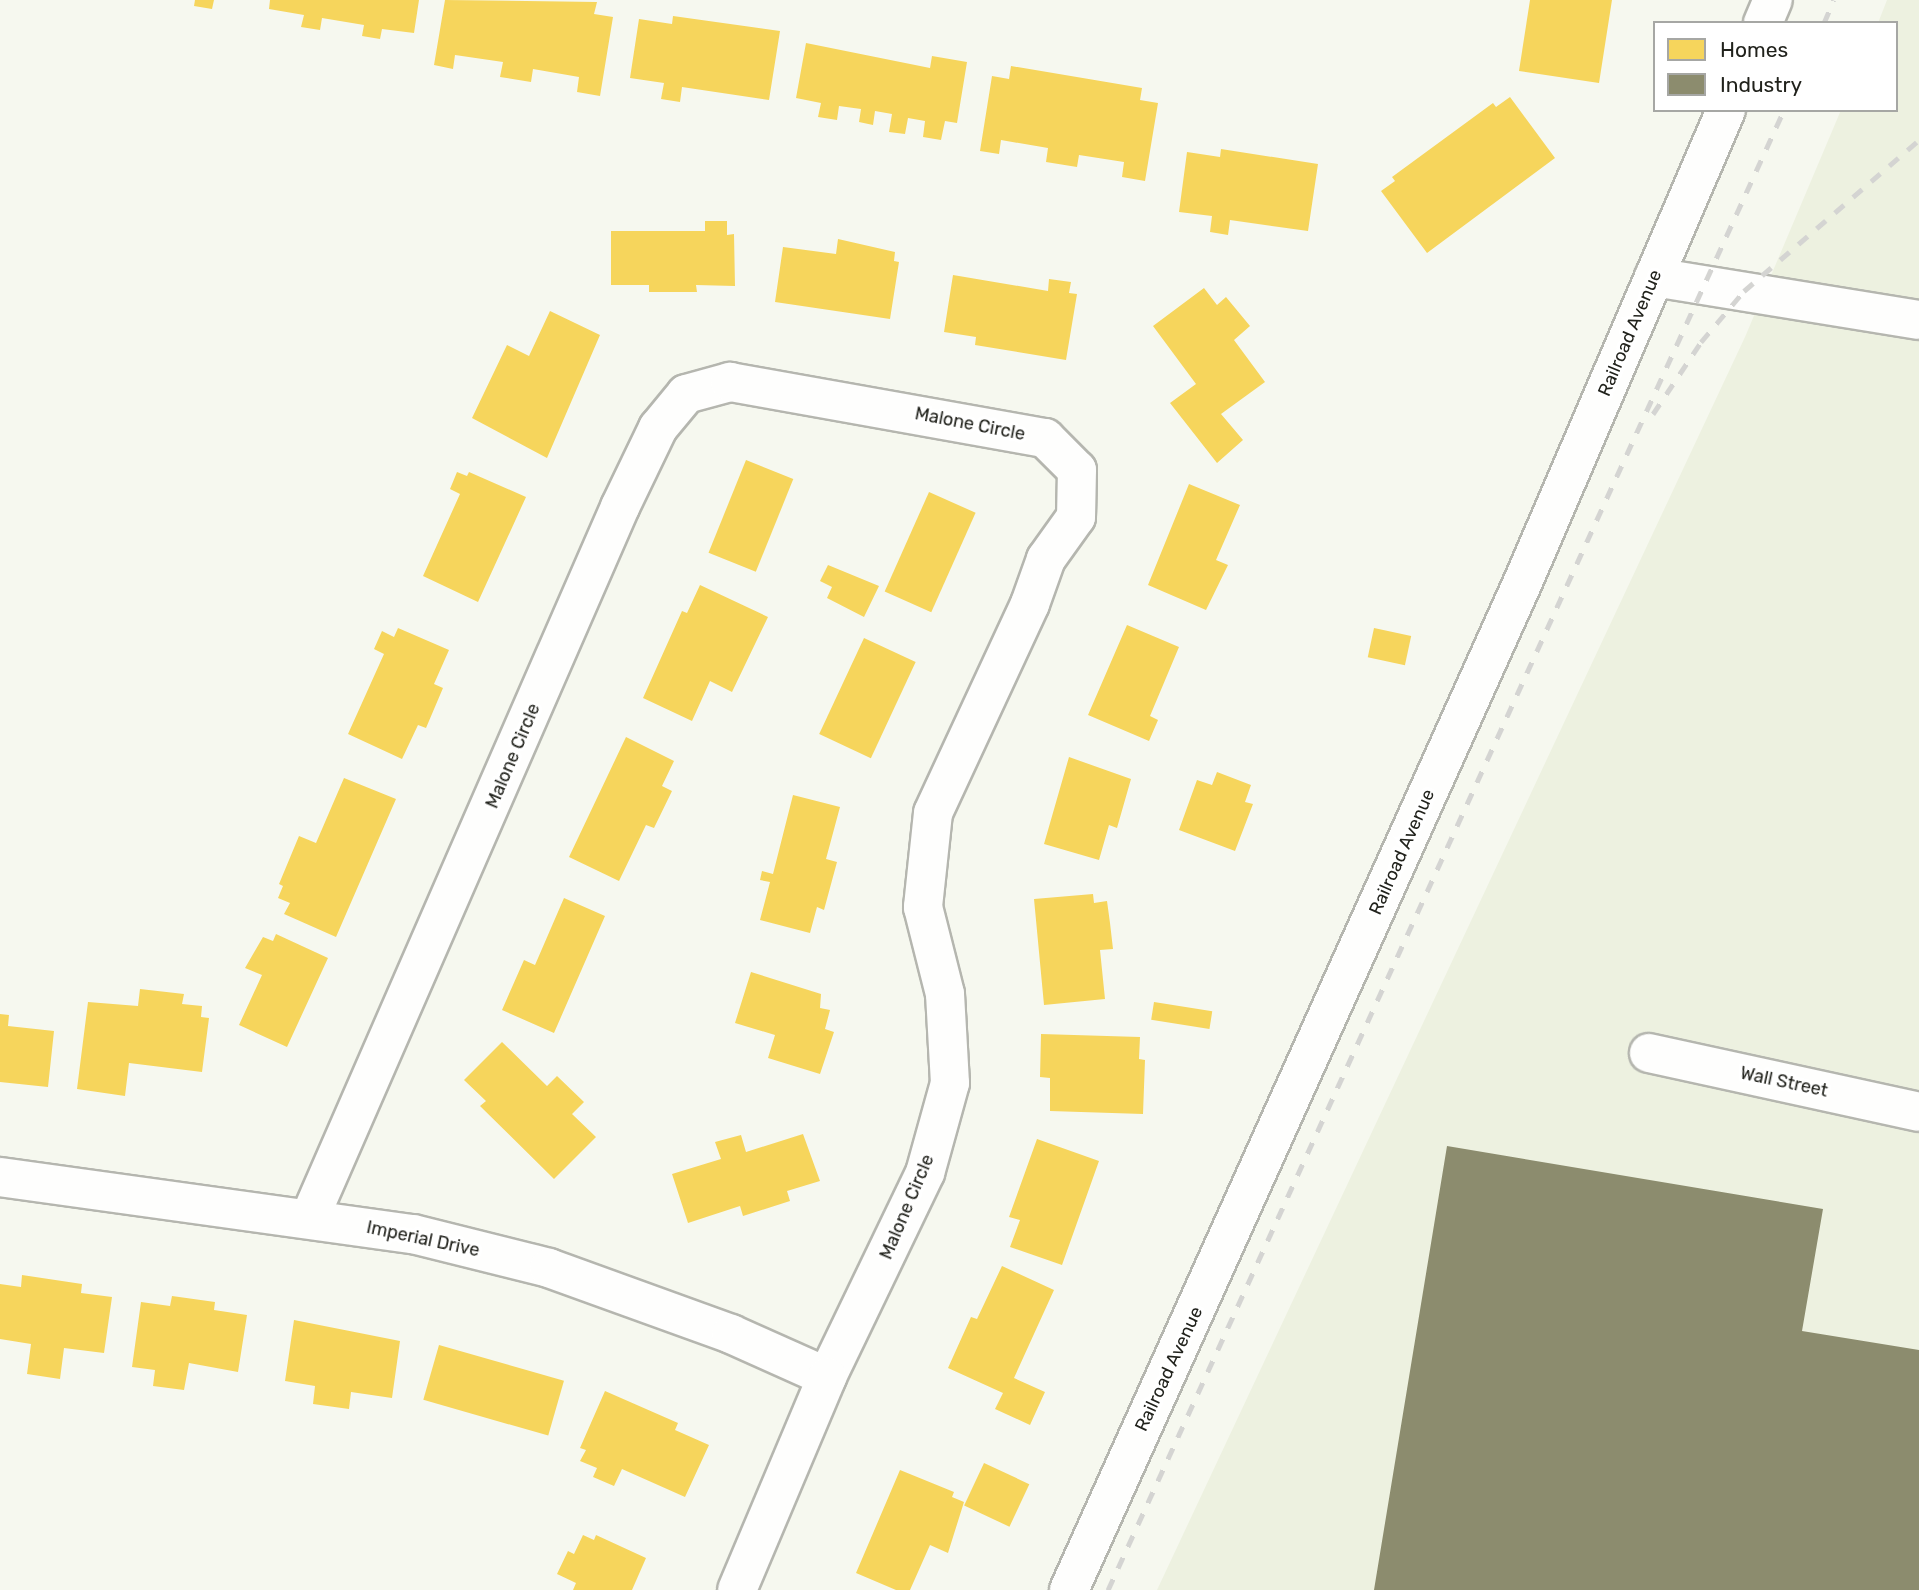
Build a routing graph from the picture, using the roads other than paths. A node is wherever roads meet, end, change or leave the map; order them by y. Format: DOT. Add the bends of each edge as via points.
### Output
graph roads {
  1 [pos="1773,0"];
  2 [pos="1764,21"];
  3 [pos="1725,112"];
  4 [pos="1654,277"];
  5 [pos="1919,320"];
  6 [pos="1649,1053"];
  7 [pos="1919,1112"];
  8 [pos="0,1177"];
  9 [pos="310,1217"];
  10 [pos="827,1377"];
  11 [pos="737,1590"];
  12 [pos="1069,1590"];
  1 -- 2 [label="street"];
  3 -- 4 [label="street, Railroad Avenue"];
  4 -- 5 [label="street"];
  4 -- 12 [label="street, Railroad Avenue" via="1505,622"];
  6 -- 7 [label="street, Wall Street"];
  8 -- 9 [label="street, Imperial Drive"];
  9 -- 10 [label="street, Imperial Drive" via="413,1234 549,1268 731,1334"];
  9 -- 10 [label="street, Malone Circle" via="620,508 658,428 686,394 730,382 1045,439 1077,470 1076,517 1046,558 1030,604 933,813 923,907 945,994 950,1083 925,1173"];
  10 -- 11 [label="street, Malone Circle"];
}
